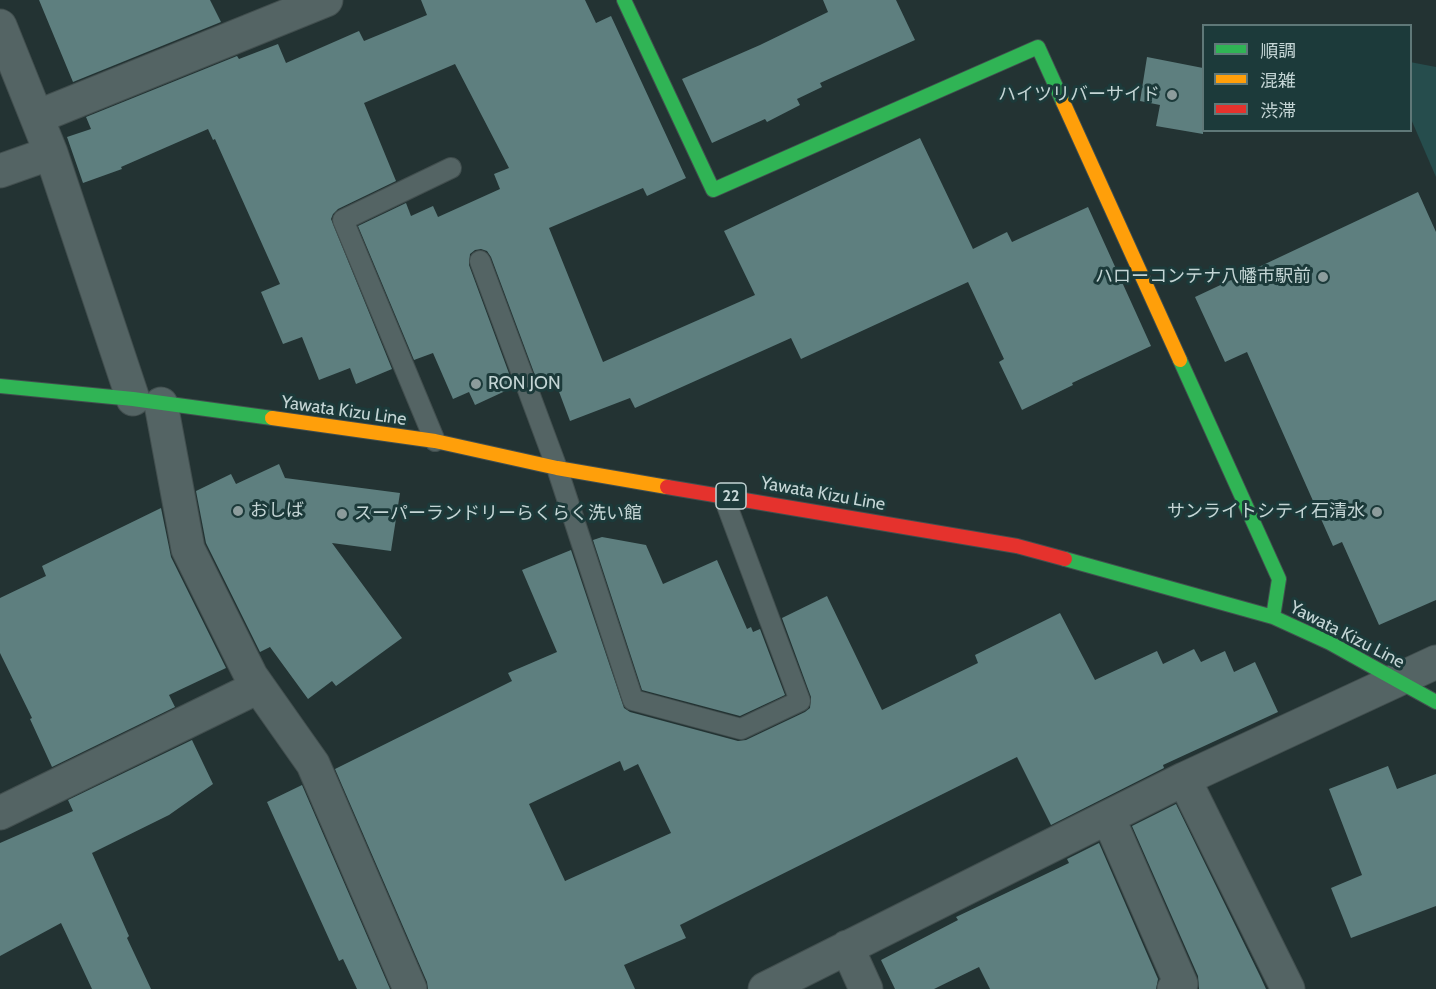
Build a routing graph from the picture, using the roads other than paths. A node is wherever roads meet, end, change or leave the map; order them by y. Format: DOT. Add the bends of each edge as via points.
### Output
graph roads {
  1 [pos="326,0"];
  2 [pos="624,0"];
  3 [pos="273,10"];
  4 [pos="0,26"];
  5 [pos="37,117"];
  6 [pos="51,153"];
  7 [pos="451,168"];
  8 [pos="0,171"];
  9 [pos="480,261"];
  10 [pos="0,386"];
  11 [pos="147,402"];
  12 [pos="435,441"];
  13 [pos="557,468"];
  14 [pos="723,495"];
  15 [pos="1273,617"];
  16 [pos="1436,662"];
  17 [pos="1396,680"];
  18 [pos="258,687"];
  19 [pos="1436,702"];
  20 [pos="1184,779"];
  21 [pos="0,813"];
  22 [pos="1108,817"];
  23 [pos="848,947"];
  24 [pos="410,989"];
  25 [pos="765,989"];
  26 [pos="866,989"];
  27 [pos="1174,989"];
  28 [pos="1287,989"];
  1 -- 3 [label="street"];
  2 -- 15 [label="main road" via="713,190 1038,47 1279,579"];
  3 -- 5 [label="street"];
  4 -- 5 [label="street"];
  5 -- 6 [label="street"];
  6 -- 8 [label="street"];
  6 -- 11 [label="street"];
  7 -- 12 [label="lane" via="343,220"];
  9 -- 13 [label="lane"];
  10 -- 11 [label="main road, Yawata Kizu Line / 22"];
  11 -- 12 [label="main road, Yawata Kizu Line / 22"];
  11 -- 18 [label="street" via="188,549"];
  12 -- 13 [label="main road, Yawata Kizu Line / 22"];
  13 -- 14 [label="main road, Yawata Kizu Line / 22"];
  13 -- 14 [label="lane" via="633,700 741,729 800,701"];
  14 -- 15 [label="main road, Yawata Kizu Line / 22" via="1017,546"];
  15 -- 17 [label="main road, Yawata Kizu Line / 22"];
  16 -- 17 [label="street"];
  17 -- 19 [label="main road, Yawata Kizu Line / 22"];
  17 -- 20 [label="street"];
  18 -- 21 [label="street"];
  18 -- 24 [label="street" via="313,764"];
  20 -- 22 [label="street"];
  20 -- 28 [label="street"];
  22 -- 23 [label="street"];
  22 -- 27 [label="street" via="1181,984"];
  23 -- 25 [label="street"];
  23 -- 26 [label="street"];
}
